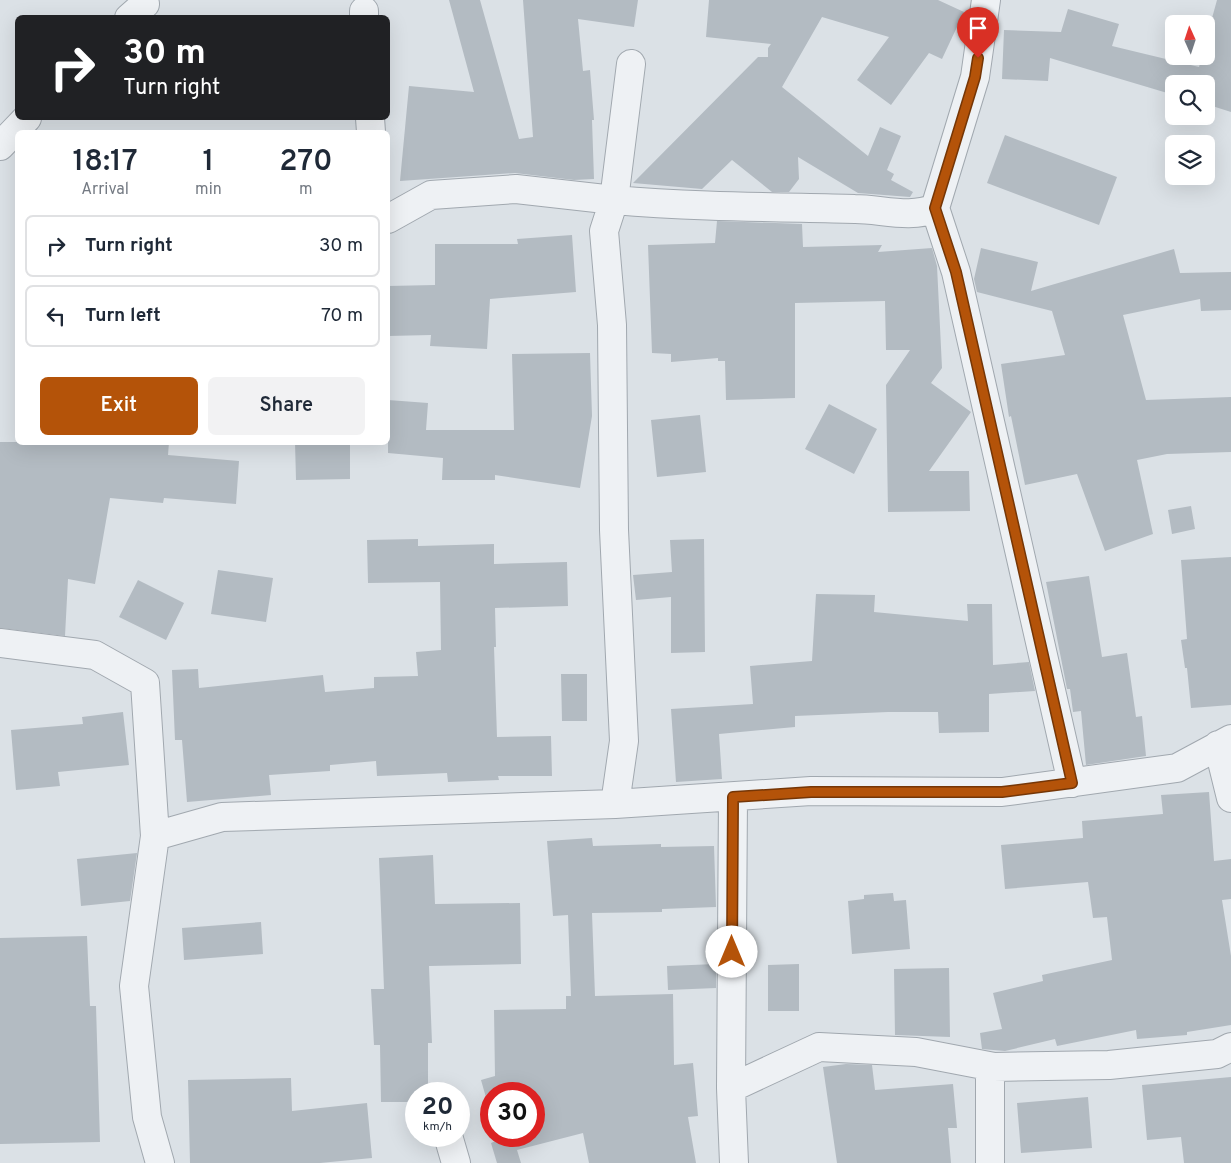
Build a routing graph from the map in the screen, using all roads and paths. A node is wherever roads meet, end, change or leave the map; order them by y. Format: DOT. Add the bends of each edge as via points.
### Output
graph roads {
  1 [pos="986,0"];
  2 [pos="632,64"];
  3 [pos="25,120"];
  4 [pos="15,130"];
  5 [pos="15,130"];
  6 [pos="0,146"];
  7 [pos="614,200"];
  8 [pos="935,208"];
  9 [pos="390,218"];
  10 [pos="0,644"];
  11 [pos="1225,742"];
  12 [pos="1072,783"];
  13 [pos="733,797"];
  14 [pos="1231,798"];
  15 [pos="615,804"];
  16 [pos="155,836"];
  17 [pos="1231,1047"];
  18 [pos="994,1067"];
  19 [pos="731,1088"];
  20 [pos="160,1163"];
  21 [pos="734,1163"];
  22 [pos="990,1163"];
  1 -- 8 [label="street" via="975,77"];
  2 -- 7 [label="street"];
  3 -- 5 [label="street"];
  4 -- 6 [label="street"];
  7 -- 8 [label="street" via="870,209 922,214"];
  7 -- 9 [label="street" via="516,189 431,195"];
  7 -- 15 [label="street" via="604,231 612,325 614,530 624,741"];
  8 -- 12 [label="street" via="956,272"];
  10 -- 16 [label="street" via="95,655 145,683"];
  11 -- 12 [label="street" via="1177,768"];
  11 -- 14 [label="street"];
  12 -- 13 [label="street" via="1002,792 811,792"];
  13 -- 15 [label="street"];
  13 -- 19 [label="street"];
  15 -- 16 [label="street" via="222,817"];
  16 -- 20 [label="street" via="134,986 147,1117"];
  17 -- 18 [label="street" via="1217,1054 1109,1065"];
  18 -- 19 [label="street" via="916,1052 819,1048"];
  18 -- 22 [label="street" via="990,1079"];
  19 -- 21 [label="street"];
}
